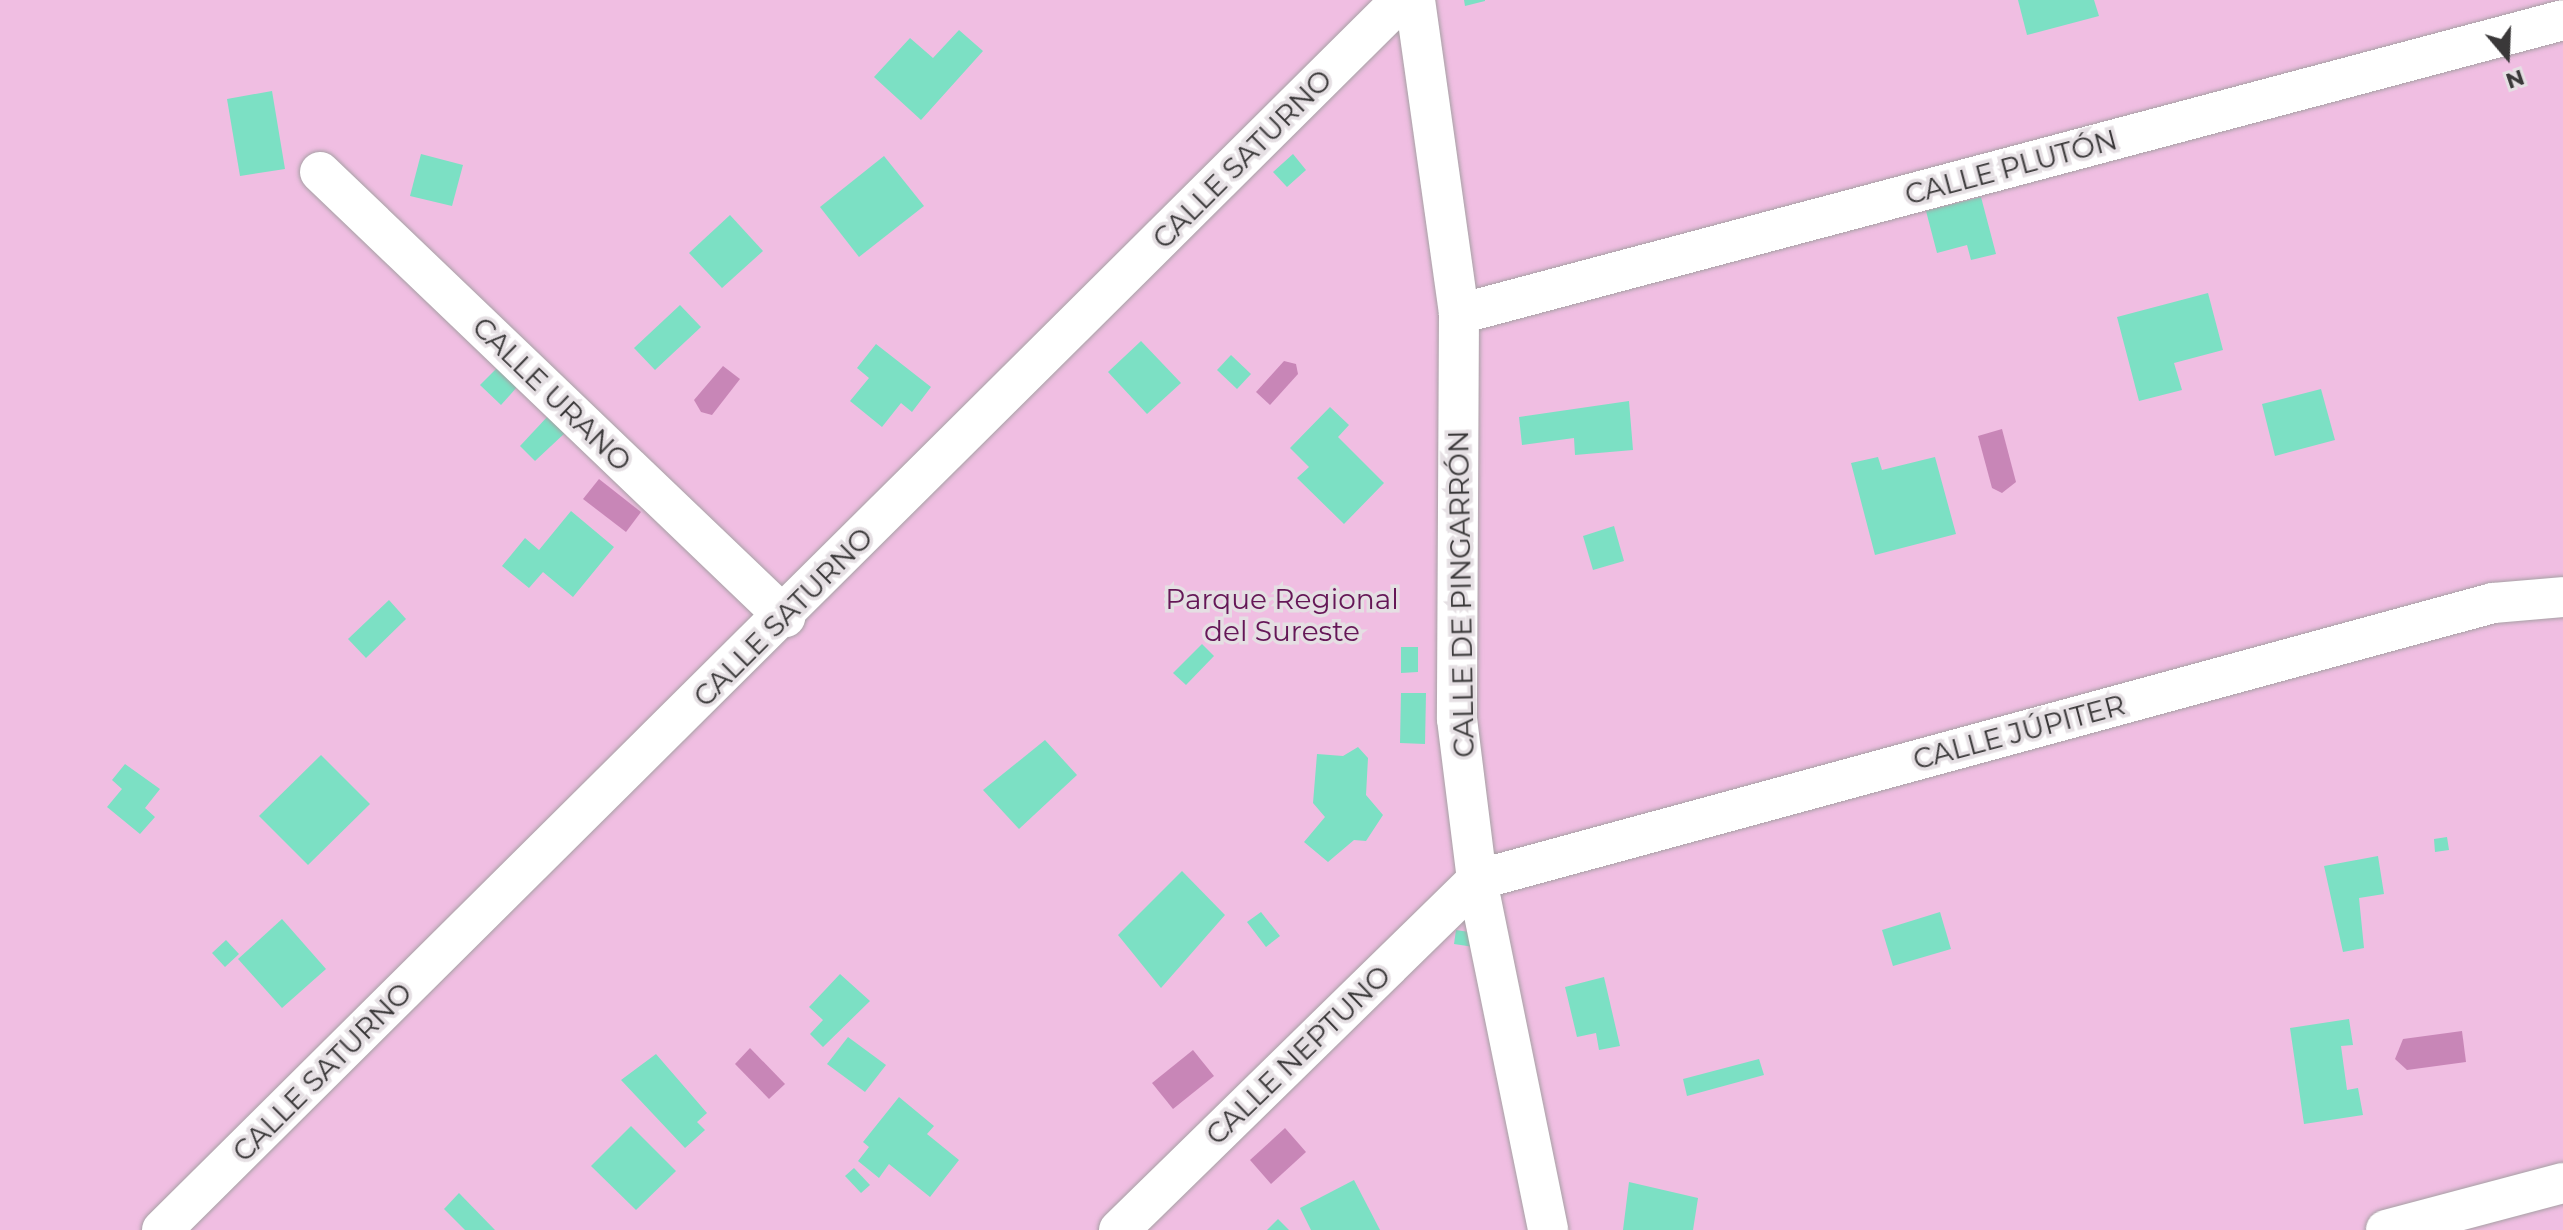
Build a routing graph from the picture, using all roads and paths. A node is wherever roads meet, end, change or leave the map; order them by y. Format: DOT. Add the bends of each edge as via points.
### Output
graph roads {
  1 [pos="1401,0"];
  2 [pos="1415,0"];
  3 [pos="2563,20"];
  4 [pos="320,172"];
  5 [pos="1459,314"];
  6 [pos="2563,597"];
  7 [pos="785,617"];
  8 [pos="1477,880"];
  9 [pos="2563,1183"];
  10 [pos="162,1230"];
  11 [pos="1119,1230"];
  12 [pos="1548,1230"];
  13 [pos="2386,1230"];
  1 -- 7 [label="street, CALLE SATURNO"];
  2 -- 5 [label="street, CALLE DE PINGARRÓN"];
  3 -- 5 [label="street, CALLE PLUTÓN"];
  4 -- 7 [label="street, CALLE URANO"];
  5 -- 8 [label="street, CALLE DE PINGARRÓN" via="1457,719"];
  6 -- 8 [label="street, CALLE JÚPITER" via="2493,603"];
  7 -- 10 [label="street, CALLE SATURNO"];
  8 -- 11 [label="street, CALLE NEPTUNO"];
  8 -- 12 [label="street, CALLE DE PINGARRÓN"];
  9 -- 13 [label="street"];
}
